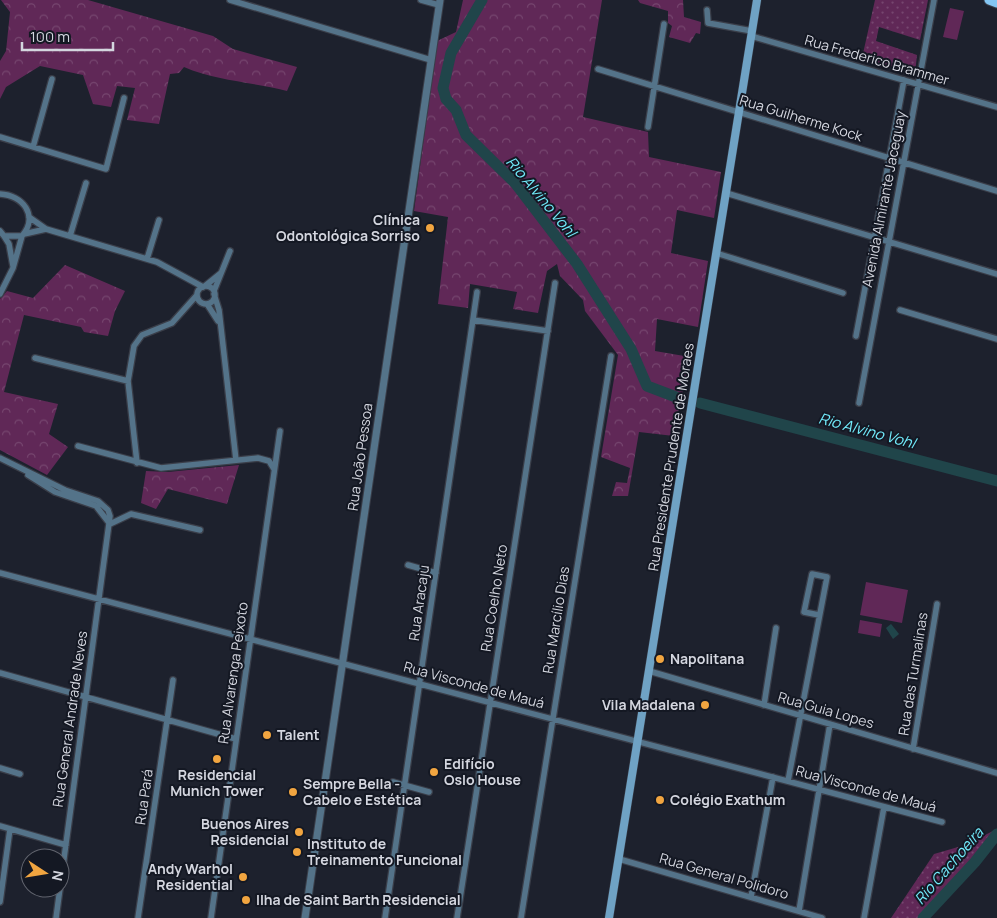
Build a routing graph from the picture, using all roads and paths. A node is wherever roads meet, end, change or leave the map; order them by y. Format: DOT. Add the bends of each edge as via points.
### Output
graph roads {
  1 [pos="230,0"];
  2 [pos="420,0"];
  3 [pos="757,0"];
  4 [pos="934,0"];
  5 [pos="989,0"];
  6 [pos="440,3"];
  7 [pos="997,3"];
  8 [pos="707,10"];
  9 [pos="664,24"];
  10 [pos="751,33"];
  11 [pos="431,60"];
  12 [pos="598,69"];
  13 [pos="52,79"];
  14 [pos="904,80"];
  15 [pos="918,84"];
  16 [pos="654,86"];
  17 [pos="124,98"];
  18 [pos="997,107"];
  19 [pos="739,112"];
  20 [pos="648,128"];
  21 [pos="0,137"];
  22 [pos="33,147"];
  23 [pos="889,158"];
  24 [pos="904,162"];
  25 [pos="86,183"];
  26 [pos="997,191"];
  27 [pos="1,193"];
  28 [pos="726,193"];
  29 [pos="29,217"];
  30 [pos="159,220"];
  31 [pos="46,229"];
  32 [pos="2,233"];
  33 [pos="23,235"];
  34 [pos="70,236"];
  35 [pos="874,238"];
  36 [pos="889,242"];
  37 [pos="230,251"];
  38 [pos="716,253"];
  39 [pos="147,259"];
  40 [pos="13,268"];
  41 [pos="223,272"];
  42 [pos="997,274"];
  43 [pos="184,276"];
  44 [pos="555,283"];
  45 [pos="204,287"];
  46 [pos="477,292"];
  47 [pos="214,293"];
  48 [pos="843,293"];
  49 [pos="0,294"];
  50 [pos="198,294"];
  51 [pos="204,303"];
  52 [pos="185,310"];
  53 [pos="900,310"];
  54 [pos="473,320"];
  55 [pos="220,323"];
  56 [pos="548,331"];
  57 [pos="856,336"];
  58 [pos="997,339"];
  59 [pos="611,356"];
  60 [pos="35,358"];
  61 [pos="128,381"];
  62 [pos="859,403"];
  63 [pos="280,431"];
  64 [pos="78,446"];
  65 [pos="0,458"];
  66 [pos="236,460"];
  67 [pos="136,462"];
  68 [pos="274,469"];
  69 [pos="110,524"];
  70 [pos="200,530"];
  71 [pos="408,565"];
  72 [pos="0,573"];
  73 [pos="436,573"];
  74 [pos="99,599"];
  75 [pos="937,604"];
  76 [pos="819,615"];
  77 [pos="776,628"];
  78 [pos="250,639"];
  79 [pos="342,664"];
  80 [pos="649,671"];
  81 [pos="0,673"];
  82 [pos="173,680"];
  83 [pos="420,684"];
  84 [pos="86,697"];
  85 [pos="490,702"];
  86 [pos="764,705"];
  87 [pos="801,716"];
  88 [pos="553,719"];
  89 [pos="168,720"];
  90 [pos="830,724"];
  91 [pos="236,739"];
  92 [pos="638,742"];
  93 [pos="913,749"];
  94 [pos="0,768"];
  95 [pos="997,773"];
  96 [pos="20,774"];
  97 [pos="774,777"];
  98 [pos="788,781"];
  99 [pos="393,782"];
  100 [pos="405,785"];
  101 [pos="820,790"];
  102 [pos="429,792"];
  103 [pos="884,806"];
  104 [pos="942,822"];
  105 [pos="0,826"];
  106 [pos="10,829"];
  107 [pos="66,844"];
  108 [pos="619,859"];
  109 [pos="751,897"];
  110 [pos="0,902"];
  111 [pos="799,911"];
  112 [pos="814,917"];
  113 [pos="56,918"];
  114 [pos="138,918"];
  115 [pos="211,918"];
  116 [pos="305,918"];
  117 [pos="385,918"];
  118 [pos="457,918"];
  119 [pos="521,918"];
  120 [pos="609,918"];
  121 [pos="822,918"];
  122 [pos="864,918"];
  1 -- 11 [label="street"];
  2 -- 6 [label="street"];
  3 -- 10 [label="main road, Rua Presidente Prudente de Moraes"];
  4 -- 15 [label="street, Avenida Almirante Jaceguay"];
  5 -- 7 [label="main road"];
  6 -- 11 [label="street, Rua João Pessoa"];
  8 -- 10 [label="street, Rua Frederico Brammer" via="708,22"];
  9 -- 16 [label="street"];
  10 -- 14 [label="street, Rua Frederico Brammer"];
  10 -- 19 [label="main road, Rua Presidente Prudente de Moraes"];
  11 -- 79 [label="street, Rua João Pessoa"];
  12 -- 16 [label="street, Rua Guilherme Kock"];
  13 -- 22 [label="street"];
  14 -- 15 [label="street, Rua Frederico Brammer"];
  14 -- 23 [label="street, Avenida Almirante Jaceguay"];
  15 -- 18 [label="street, Rua Frederico Brammer"];
  15 -- 24 [label="street, Avenida Almirante Jaceguay"];
  16 -- 19 [label="street, Rua Guilherme Kock"];
  16 -- 20 [label="street"];
  17 -- 22 [label="street" via="106,169"];
  19 -- 23 [label="street, Rua Guilherme Kock"];
  19 -- 28 [label="main road, Rua Presidente Prudente de Moraes"];
  21 -- 22 [label="street"];
  23 -- 24 [label="street, Rua Guilherme Kock"];
  23 -- 35 [label="street, Avenida Almirante Jaceguay"];
  24 -- 26 [label="street, Rua Guilherme Kock"];
  24 -- 36 [label="street, Avenida Almirante Jaceguay"];
  25 -- 34 [label="street"];
  27 -- 29 [label="street" via="27,206"];
  28 -- 35 [label="street"];
  28 -- 38 [label="main road, Rua Presidente Prudente de Moraes"];
  29 -- 31 [label="street"];
  29 -- 33 [label="street"];
  30 -- 39 [label="street"];
  31 -- 33 [label="street"];
  31 -- 34 [label="street"];
  32 -- 33 [label="street"];
  32 -- 40 [label="street" via="9,244"];
  33 -- 40 [label="street"];
  34 -- 39 [label="street"];
  35 -- 36 [label="street"];
  35 -- 57 [label="street, Avenida Almirante Jaceguay"];
  36 -- 42 [label="street"];
  36 -- 62 [label="street, Avenida Almirante Jaceguay"];
  37 -- 41 [label="street"];
  38 -- 48 [label="street"];
  38 -- 80 [label="main road, Rua Presidente Prudente de Moraes"];
  39 -- 43 [label="street"];
  40 -- 49 [label="street"];
  41 -- 45 [label="street"];
  41 -- 47 [label="street"];
  43 -- 45 [label="street"];
  43 -- 50 [label="street"];
  44 -- 56 [label="street, Rua Coelho Neto"];
  45 -- 47 [label="street"];
  45 -- 50 [label="street"];
  46 -- 54 [label="street, Rua Aracaju"];
  47 -- 51 [label="street" via="212,301"];
  47 -- 55 [label="street"];
  50 -- 51 [label="street"];
  50 -- 52 [label="street"];
  51 -- 52 [label="street"];
  51 -- 55 [label="street"];
  52 -- 61 [label="street" via="172,323 138,338 131,357"];
  53 -- 58 [label="street"];
  54 -- 56 [label="street"];
  54 -- 73 [label="street, Rua Aracaju"];
  55 -- 66 [label="street"];
  56 -- 85 [label="street, Rua Coelho Neto"];
  59 -- 88 [label="street, Rua Marcílio Dias"];
  60 -- 61 [label="street"];
  61 -- 67 [label="street"];
  63 -- 68 [label="street, Rua Alvarenga Peixoto"];
  64 -- 67 [label="street"];
  65 -- 69 [label="street" via="65,490 98,501 108,510"];
  66 -- 67 [label="street" via="168,468"];
  66 -- 68 [label="street" via="264,458"];
  68 -- 78 [label="street, Rua Alvarenga Peixoto"];
  69 -- 70 [label="street" via="131,514"];
  69 -- 74 [label="street, Rua General Andrade Neves"];
  71 -- 73 [label="street"];
  72 -- 74 [label="street, Rua Visconde de Mauá"];
  73 -- 83 [label="street, Rua Aracaju"];
  74 -- 78 [label="street, Rua Visconde de Mauá"];
  74 -- 84 [label="street, Rua General Andrade Neves"];
  75 -- 93 [label="street, Rua das Turmalinas"];
  76 -- 76 [label="street" via="826,577 812,574 804,612"];
  76 -- 87 [label="street"];
  77 -- 86 [label="street"];
  78 -- 79 [label="street, Rua Visconde de Mauá"];
  78 -- 91 [label="street, Rua Alvarenga Peixoto"];
  79 -- 83 [label="street, Rua Visconde de Mauá"];
  79 -- 116 [label="street, Rua João Pessoa"];
  80 -- 86 [label="street, Rua Guia Lopes"];
  80 -- 92 [label="main road, Rua Presidente Prudente de Moraes"];
  81 -- 84 [label="street"];
  82 -- 89 [label="street, Rua Pará"];
  83 -- 85 [label="street, Rua Visconde de Mauá"];
  83 -- 100 [label="street, Rua Aracaju"];
  84 -- 89 [label="street"];
  84 -- 107 [label="street, Rua General Andrade Neves"];
  85 -- 88 [label="street, Rua Visconde de Mauá"];
  85 -- 118 [label="street, Rua Coelho Neto"];
  86 -- 87 [label="street, Rua Guia Lopes"];
  87 -- 90 [label="street, Rua Guia Lopes"];
  87 -- 98 [label="street"];
  88 -- 92 [label="street, Rua Visconde de Mauá"];
  88 -- 119 [label="street, Rua Marcílio Dias"];
  89 -- 91 [label="street"];
  89 -- 114 [label="street, Rua Pará"];
  90 -- 93 [label="street, Rua Guia Lopes"];
  90 -- 101 [label="street"];
  91 -- 115 [label="street, Rua Alvarenga Peixoto"];
  92 -- 97 [label="street, Rua Visconde de Mauá"];
  92 -- 108 [label="main road, Rua Presidente Prudente de Moraes"];
  93 -- 95 [label="street, Rua Guia Lopes"];
  94 -- 96 [label="street"];
  97 -- 98 [label="street, Rua Visconde de Mauá"];
  97 -- 109 [label="street"];
  98 -- 101 [label="street, Rua Visconde de Mauá"];
  99 -- 100 [label="street"];
  100 -- 102 [label="street"];
  100 -- 117 [label="street, Rua Aracaju"];
  101 -- 103 [label="street, Rua Visconde de Mauá"];
  101 -- 111 [label="street"];
  103 -- 104 [label="street, Rua Visconde de Mauá"];
  103 -- 122 [label="street"];
  105 -- 106 [label="street"];
  106 -- 107 [label="street"];
  106 -- 110 [label="street"];
  107 -- 113 [label="street, Rua General Andrade Neves"];
  108 -- 109 [label="street, Rua General Polidoro"];
  108 -- 120 [label="main road, Rua Presidente Prudente de Moraes"];
  109 -- 111 [label="street, Rua General Polidoro"];
  111 -- 112 [label="street, Rua General Polidoro"];
  112 -- 121 [label="street, Rua General Polidoro"];
}
